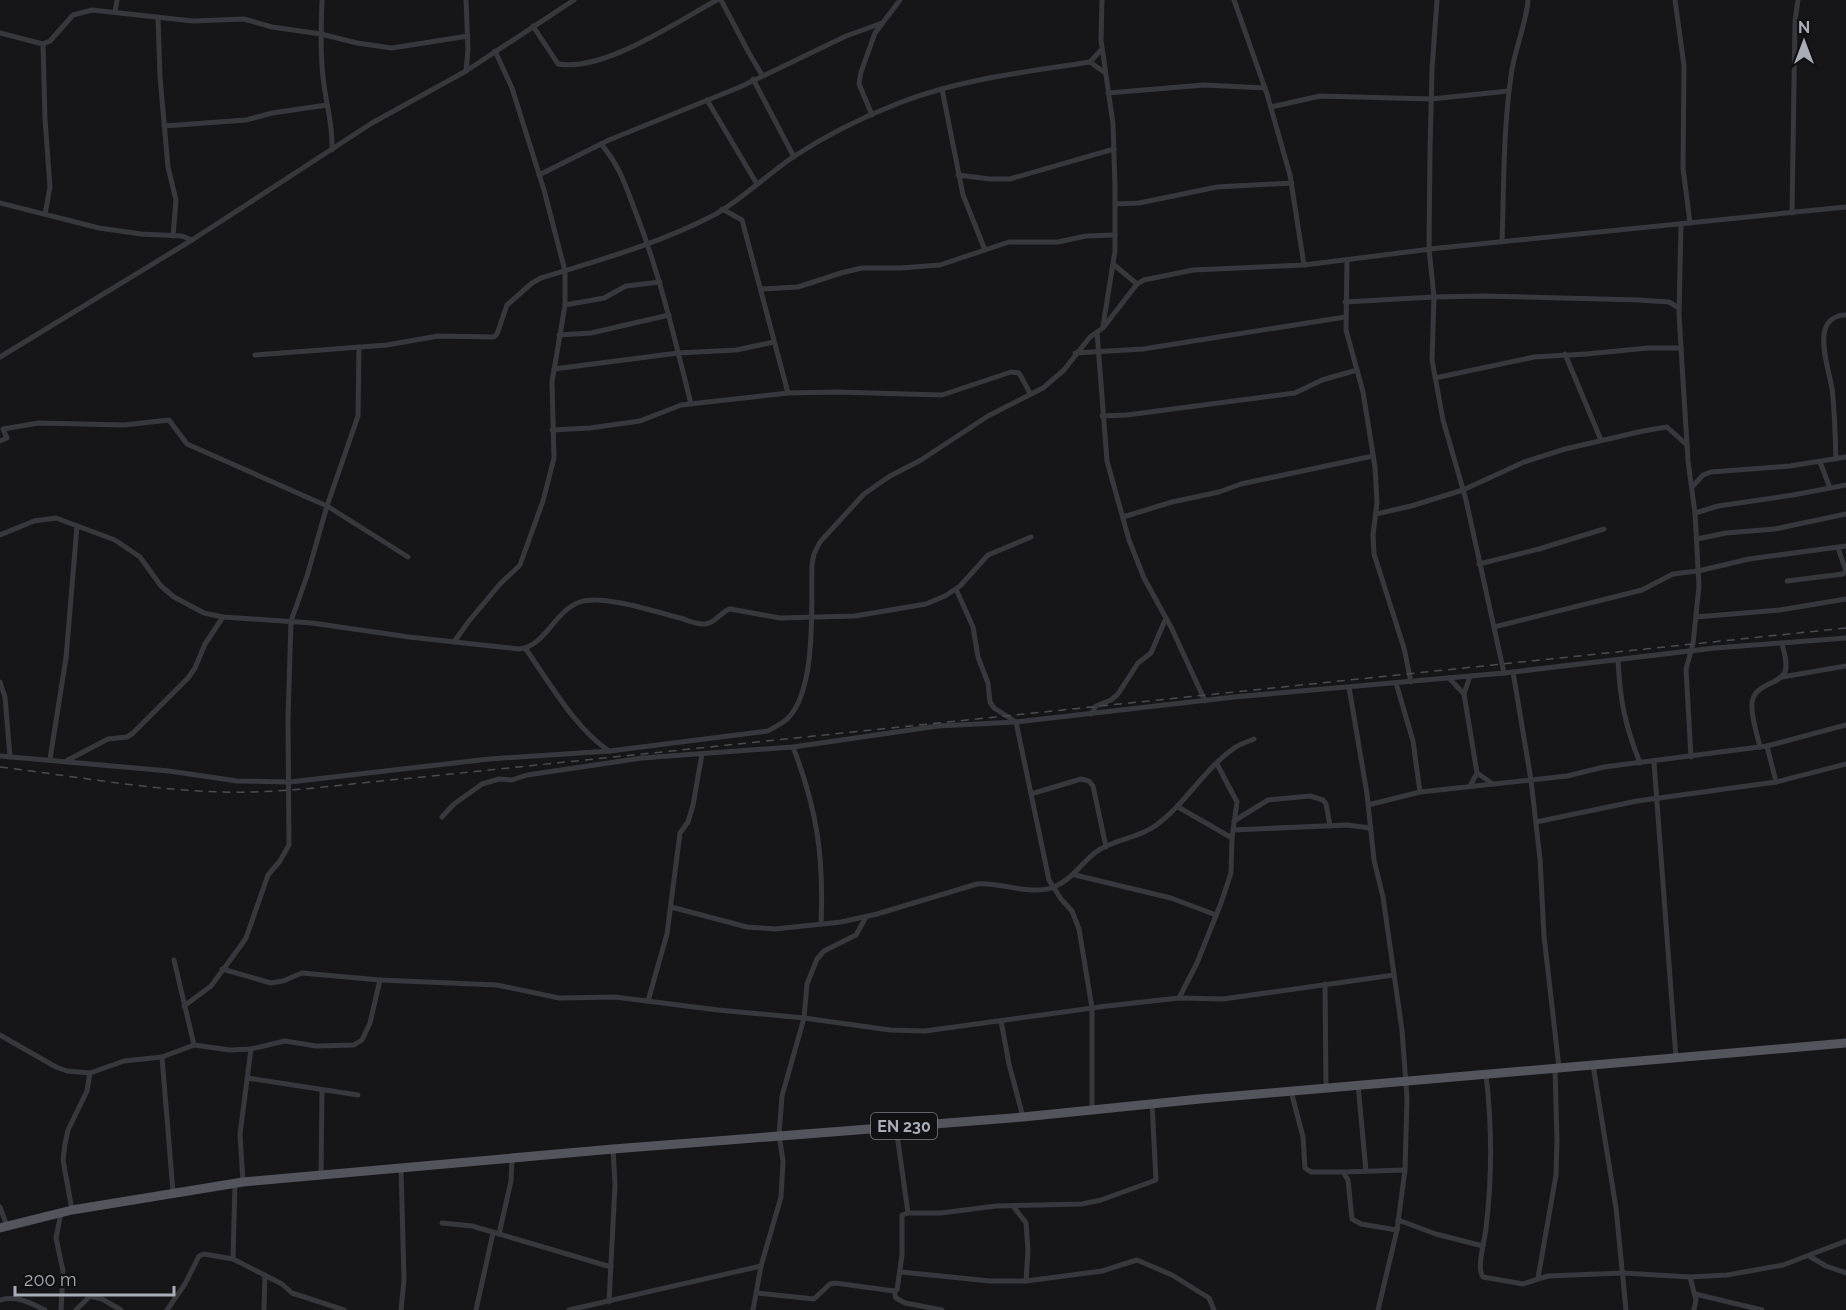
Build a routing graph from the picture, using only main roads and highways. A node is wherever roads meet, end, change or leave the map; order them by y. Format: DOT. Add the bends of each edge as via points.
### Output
graph roads {
  1 [pos="1846,1043"];
  2 [pos="3,1227"];
  1 -- 2 [label="main road, EN 230" via="239,1183 72,1210"];
}
